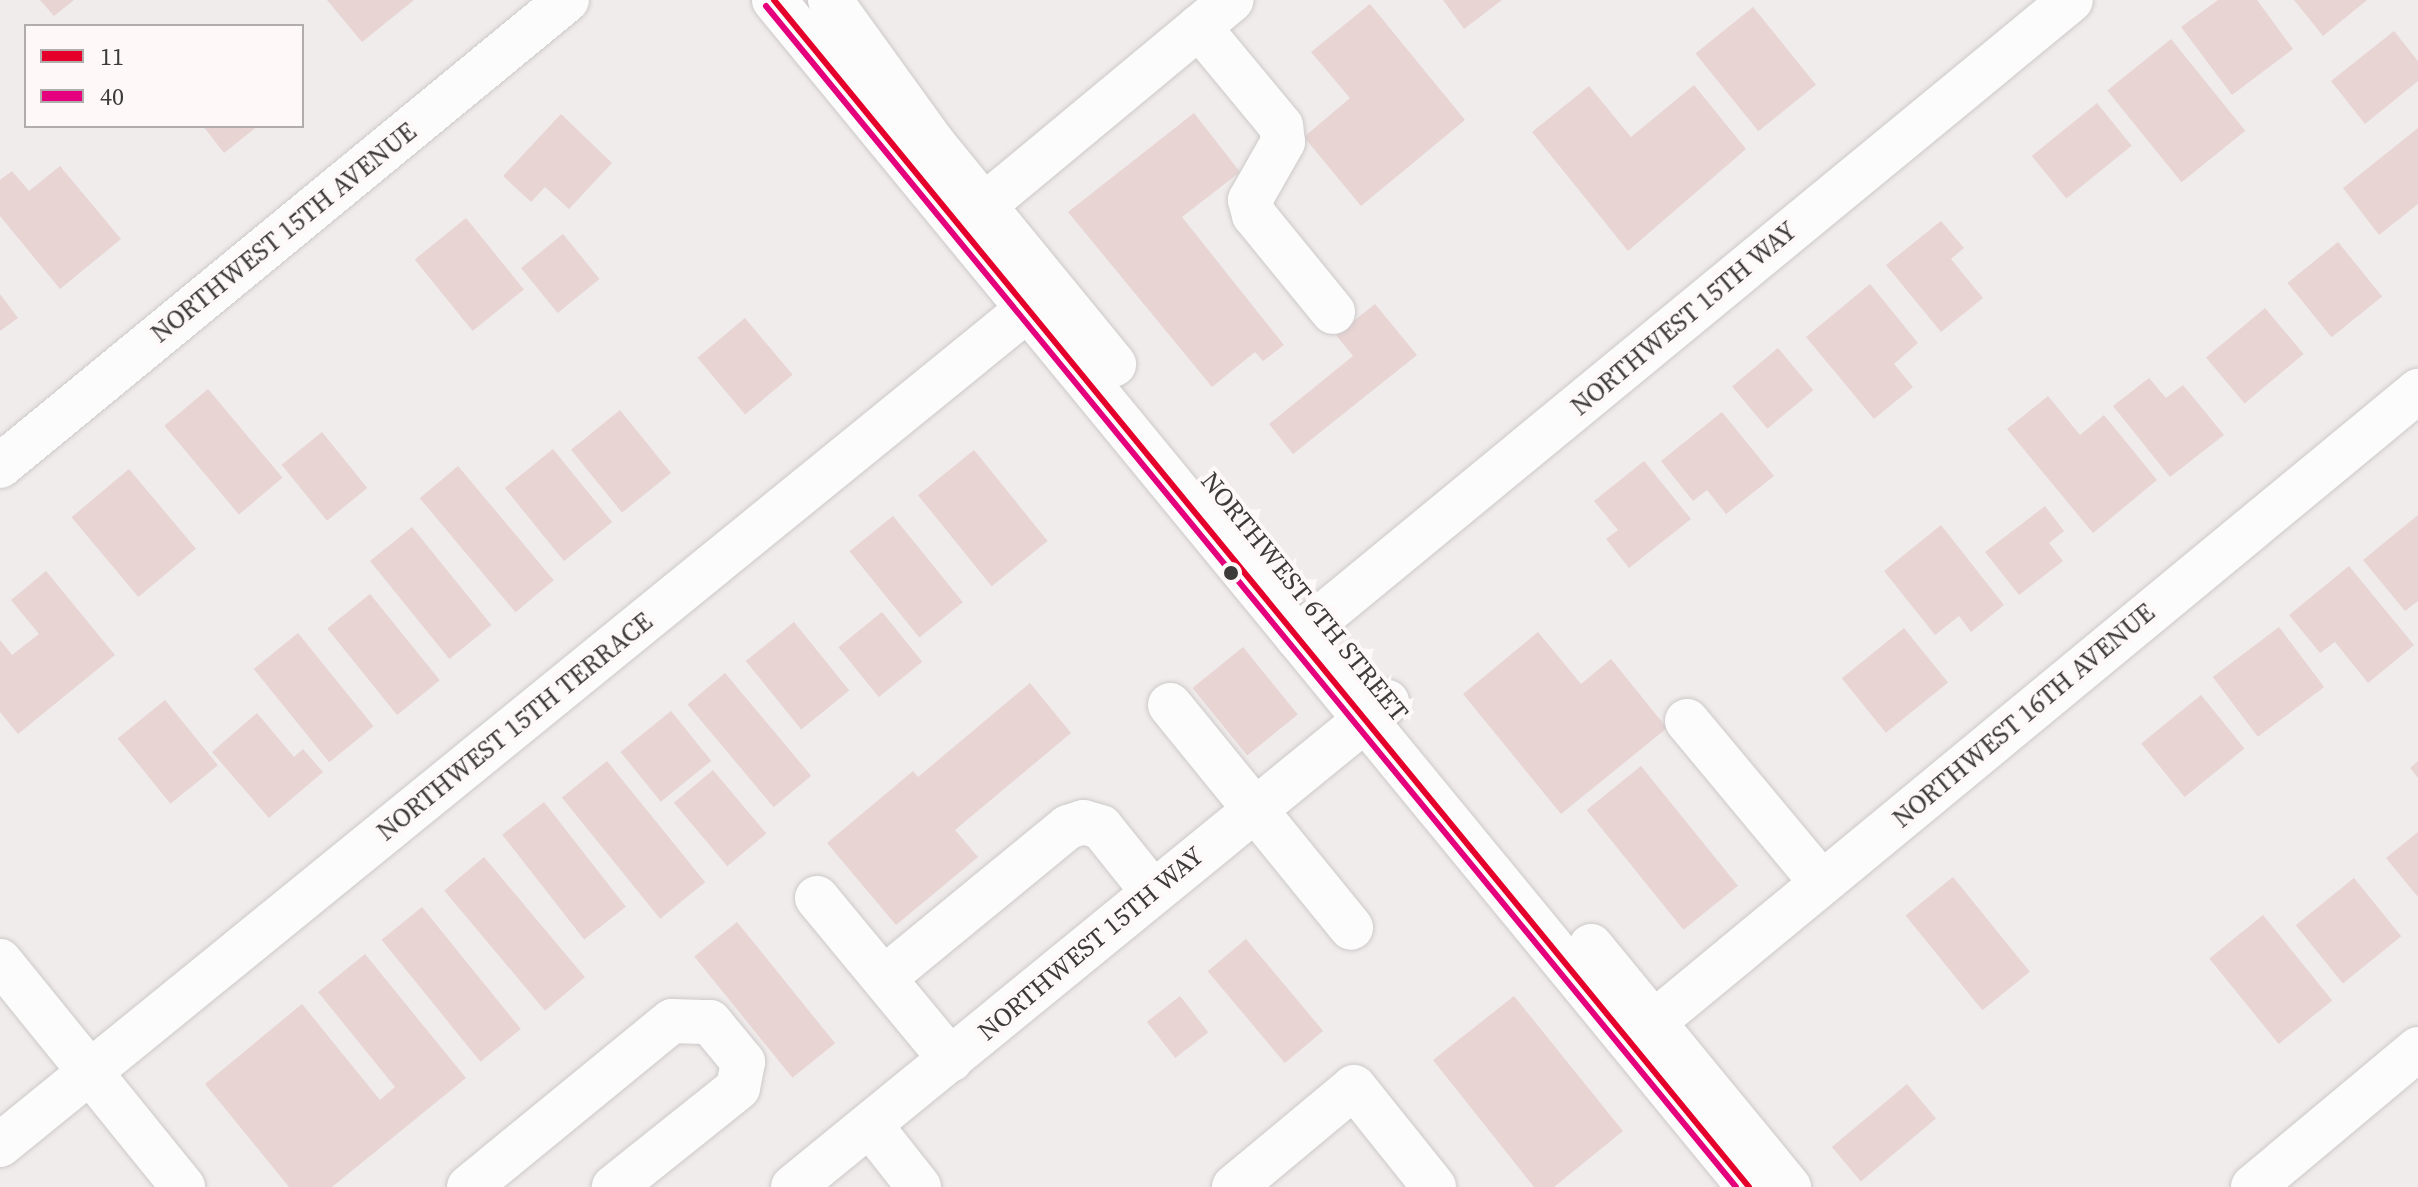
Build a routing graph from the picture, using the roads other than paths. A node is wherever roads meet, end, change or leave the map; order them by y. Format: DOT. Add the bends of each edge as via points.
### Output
graph roads {
  1 [pos="567,0"];
  2 [pos="774,0"];
  3 [pos="830,0"];
  4 [pos="2071,0"];
  5 [pos="1216,14"];
  6 [pos="972,215"];
  7 [pos="1041,299"];
  8 [pos="1333,312"];
  9 [pos="2418,391"];
  10 [pos="0,466"];
  11 [pos="1309,628"];
  12 [pos="1170,705"];
  13 [pos="1377,710"];
  14 [pos="1687,721"];
  15 [pos="1255,809"];
  16 [pos="1822,883"];
  17 [pos="1152,891"];
  18 [pos="817,898"];
  19 [pos="1351,928"];
  20 [pos="0,961"];
  21 [pos="884,978"];
  22 [pos="1642,1032"];
  23 [pos="2418,1049"];
  24 [pos="951,1060"];
  25 [pos="89,1072"];
  26 [pos="870,1125"];
  27 [pos="0,1145"];
  28 [pos="183,1187"];
  29 [pos="469,1187"];
  30 [pos="614,1187"];
  31 [pos="793,1187"];
  32 [pos="919,1187"];
  33 [pos="1234,1187"];
  34 [pos="1434,1187"];
  35 [pos="1749,1187"];
  36 [pos="1789,1187"];
  37 [pos="2253,1187"];
  1 -- 10 [label="street, NORTHWEST 15TH AVENUE"];
  2 -- 6 [label="street, NORTHWEST 6TH STREET"];
  3 -- 6 [label="street, NORTHWEST 6TH STREET" via="933,143"];
  4 -- 11 [label="street, NORTHWEST 15TH WAY"];
  5 -- 6 [label="street"];
  5 -- 8 [label="street" via="1281,126 1283,142 1250,200 1254,215"];
  6 -- 7 [label="street, NORTHWEST 6TH STREET"];
  7 -- 11 [label="street, NORTHWEST 6TH STREET"];
  7 -- 25 [label="street, NORTHWEST 15TH TERRACE"];
  9 -- 16 [label="street, NORTHWEST 16TH AVENUE"];
  11 -- 13 [label="street, NORTHWEST 6TH STREET"];
  12 -- 15 [label="street"];
  13 -- 15 [label="street, NORTHWEST 15TH WAY"];
  13 -- 22 [label="street, NORTHWEST 6TH STREET"];
  14 -- 16 [label="street"];
  15 -- 17 [label="street, NORTHWEST 15TH WAY"];
  15 -- 19 [label="street"];
  16 -- 22 [label="street, NORTHWEST 16TH AVENUE"];
  17 -- 21 [label="street" via="1101,827 1083,822 1068,827"];
  17 -- 24 [label="street, NORTHWEST 15TH WAY"];
  18 -- 21 [label="street"];
  20 -- 25 [label="street"];
  21 -- 24 [label="street"];
  22 -- 35 [label="street, NORTHWEST 6TH STREET"];
  22 -- 36 [label="street, NORTHWEST 6TH STREET"];
  23 -- 37 [label="street"];
  24 -- 26 [label="street, NORTHWEST 15TH WAY"];
  25 -- 27 [label="street, NORTHWEST 15TH TERRACE"];
  25 -- 28 [label="street"];
  26 -- 31 [label="street, NORTHWEST 15TH WAY"];
  26 -- 32 [label="street"];
  29 -- 30 [label="street" via="672,1021 710,1022 743,1062 738,1088"];
  33 -- 34 [label="street" via="1354,1087"];
}
